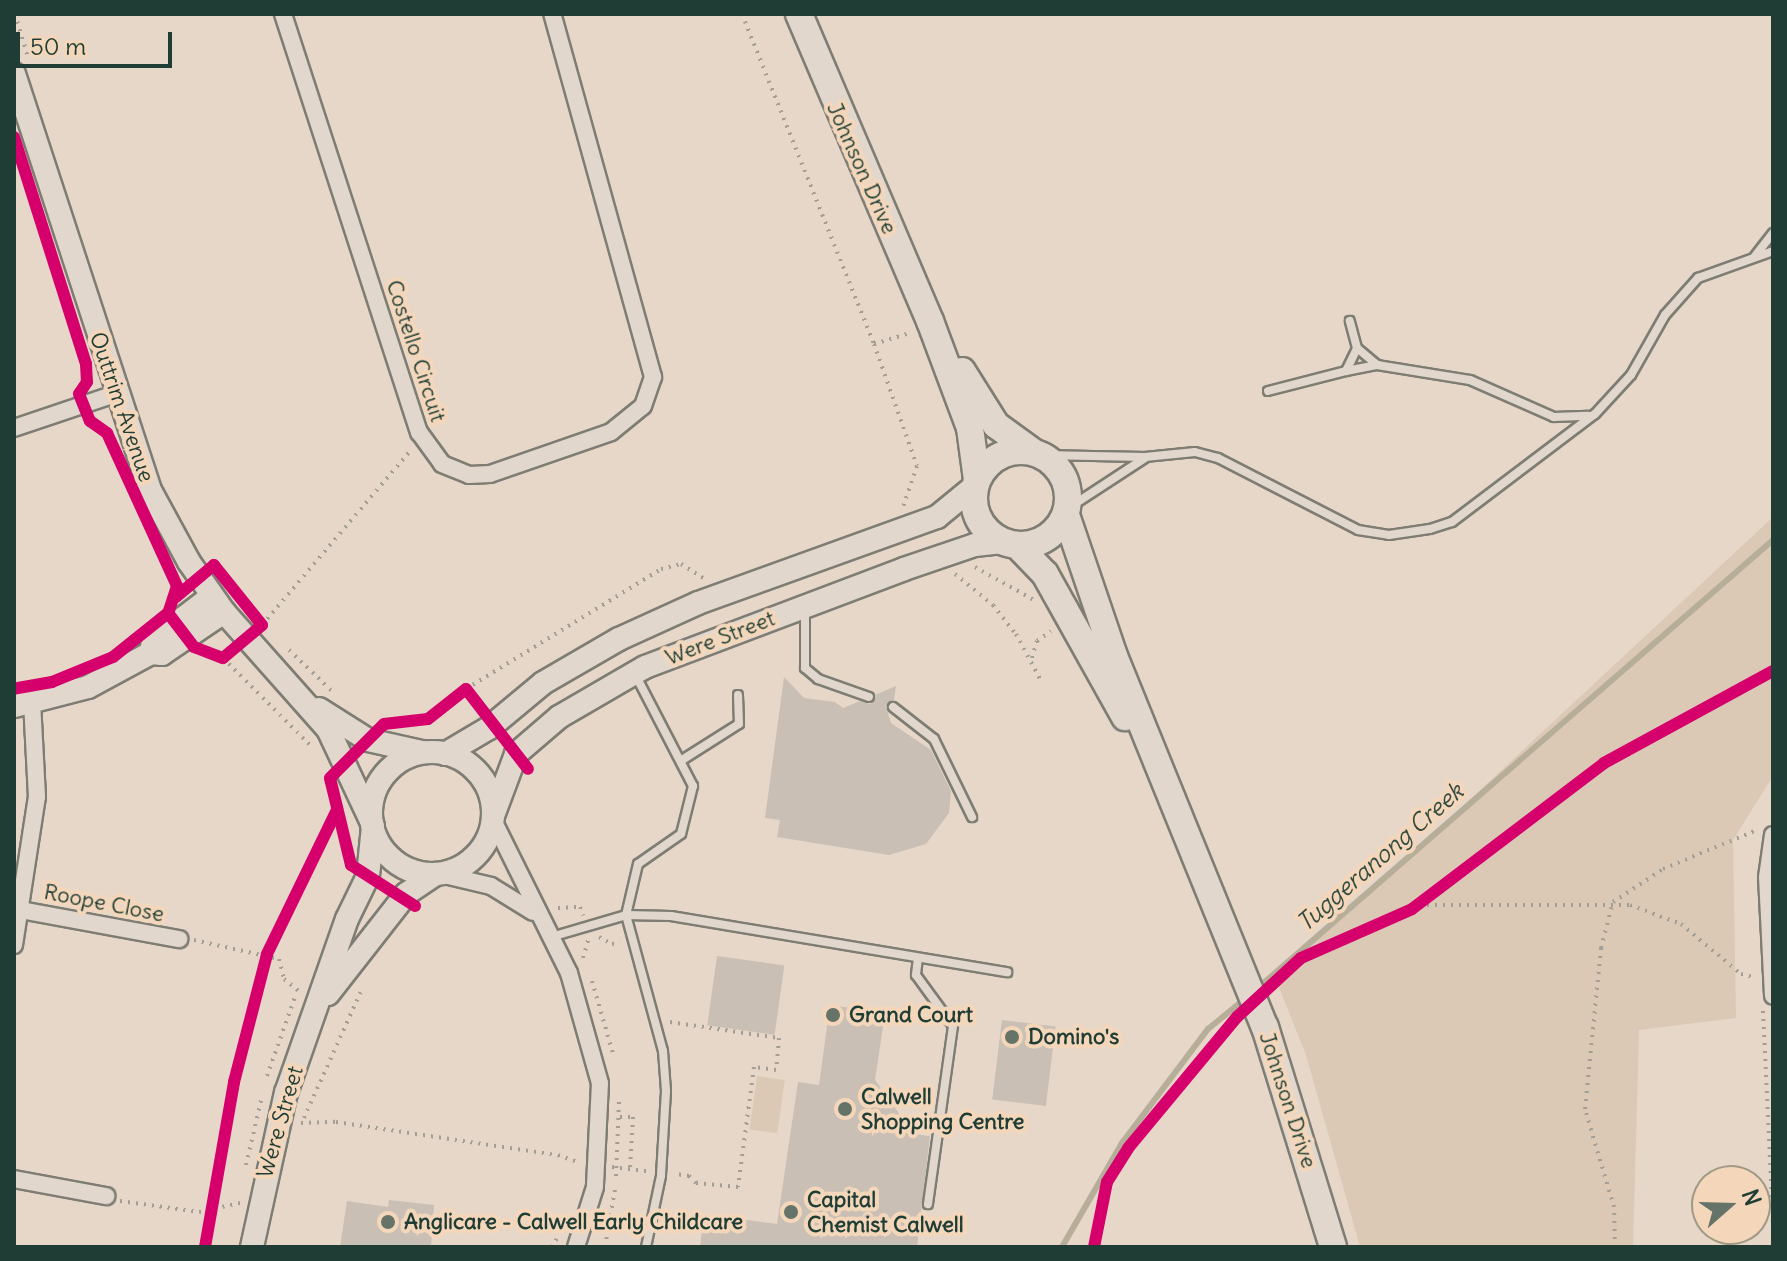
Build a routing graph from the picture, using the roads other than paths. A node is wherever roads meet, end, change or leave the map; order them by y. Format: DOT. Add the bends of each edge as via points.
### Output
graph roads {
  1 [pos="283,14"];
  2 [pos="552,14"];
  3 [pos="799,14"];
  4 [pos="14,74"];
  5 [pos="1773,233"];
  6 [pos="1773,251"];
  7 [pos="1755,257"];
  8 [pos="1350,321"];
  9 [pos="919,326"];
  10 [pos="1357,348"];
  11 [pos="1377,365"];
  12 [pos="1346,371"];
  13 [pos="1268,391"];
  14 [pos="115,394"];
  15 [pos="1595,414"];
  16 [pos="14,428"];
  17 [pos="1037,453"];
  18 [pos="1145,457"];
  19 [pos="977,482"];
  20 [pos="1066,512"];
  21 [pos="1011,543"];
  22 [pos="218,604"];
  23 [pos="805,606"];
  24 [pos="151,653"];
  25 [pos="634,673"];
  26 [pos="738,695"];
  27 [pos="869,697"];
  28 [pos="305,699"];
  29 [pos="23,704"];
  30 [pos="893,707"];
  31 [pos="435,753"];
  32 [pos="682,760"];
  33 [pos="972,817"];
  34 [pos="493,818"];
  35 [pos="1182,821"];
  36 [pos="372,825"];
  37 [pos="1769,835"];
  38 [pos="438,874"];
  39 [pos="21,910"];
  40 [pos="535,913"];
  41 [pos="626,915"];
  42 [pos="1771,923"];
  43 [pos="551,937"];
  44 [pos="179,939"];
  45 [pos="14,945"];
  46 [pos="918,958"];
  47 [pos="1007,972"];
  48 [pos="322,1002"];
  49 [pos="1768,1002"];
  50 [pos="14,1179"];
  51 [pos="106,1196"];
  52 [pos="928,1204"];
  53 [pos="252,1247"];
  54 [pos="576,1247"];
  55 [pos="646,1247"];
  56 [pos="1333,1247"];
  1 -- 2 [label="street, Costello Circuit" via="423,440 451,469 490,474 611,432 629,422 648,397 652,366"];
  3 -- 9 [label="main road, Johnson Drive"];
  4 -- 14 [label="street, Outtrim Avenue"];
  5 -- 7 [label="lane"];
  6 -- 7 [label="lane"];
  7 -- 15 [label="lane" via="1698,278 1665,315 1631,375"];
  8 -- 10 [label="lane"];
  9 -- 17 [label="main road, Johnson Drive" via="996,425"];
  9 -- 19 [label="main road, Johnson Drive" via="970,428"];
  10 -- 11 [label="lane"];
  10 -- 12 [label="lane"];
  11 -- 12 [label="lane"];
  11 -- 15 [label="lane" via="1470,380 1554,417 1573,420"];
  12 -- 13 [label="lane"];
  14 -- 16 [label="street"];
  14 -- 22 [label="street, Outtrim Avenue" via="151,492"];
  15 -- 18 [label="lane" via="1452,522 1389,535 1347,525 1218,458 1177,452"];
  17 -- 18 [label="lane"];
  17 -- 19 [label="main road" via="996,458"];
  17 -- 20 [label="main road" via="1066,481"];
  18 -- 20 [label="lane"];
  19 -- 21 [label="main road" via="977,515"];
  19 -- 31 [label="street, Were Street" via="937,517 698,603 619,639 543,683 494,725"];
  20 -- 21 [label="main road" via="1041,541"];
  20 -- 35 [label="main road, Johnson Drive" via="1114,656"];
  21 -- 23 [label="street, Were Street" via="975,545"];
  21 -- 35 [label="main road, Johnson Drive" via="1045,574"];
  22 -- 24 [label="street" via="186,637 162,654"];
  22 -- 24 [label="street" via="153,641"];
  22 -- 28 [label="street, Outtrim Avenue" via="254,632"];
  23 -- 25 [label="street, Were Street"];
  23 -- 27 [label="lane" via="805,668 818,679"];
  24 -- 29 [label="street" via="88,687"];
  25 -- 32 [label="lane"];
  25 -- 34 [label="street, Were Street" via="559,717 516,754"];
  26 -- 32 [label="lane" via="739,724"];
  28 -- 31 [label="street, Outtrim Avenue" via="368,740"];
  28 -- 36 [label="street, Outtrim Avenue" via="328,729"];
  29 -- 39 [label="street, Roope Close" via="37,797"];
  30 -- 33 [label="lane" via="934,739"];
  31 -- 34 [label="street" via="466,762 484,781"];
  31 -- 36 [label="street" via="388,771 374,796"];
  32 -- 41 [label="lane" via="693,796 681,834 638,864"];
  34 -- 38 [label="street" via="476,856"];
  34 -- 40 [label="street"];
  35 -- 56 [label="main road, Johnson Drive" via="1265,1027"];
  36 -- 38 [label="street" via="392,858 414,871"];
  36 -- 48 [label="street, Were Street" via="368,876 347,919"];
  37 -- 42 [label="street"];
  38 -- 40 [label="street" via="491,886"];
  38 -- 48 [label="street, Were Street" via="403,898"];
  39 -- 44 [label="street, Roope Close"];
  39 -- 45 [label="street, Roope Close"];
  40 -- 43 [label="street"];
  41 -- 43 [label="lane"];
  41 -- 46 [label="lane" via="726,924"];
  41 -- 55 [label="lane" via="656,1021 666,1091 662,1173"];
  42 -- 49 [label="street"];
  43 -- 54 [label="street" via="582,1008 600,1083 595,1187"];
  46 -- 47 [label="lane"];
  46 -- 52 [label="lane" via="916,975 953,1026"];
  48 -- 53 [label="street, Were Street" via="279,1118"];
  50 -- 51 [label="street"];
}
